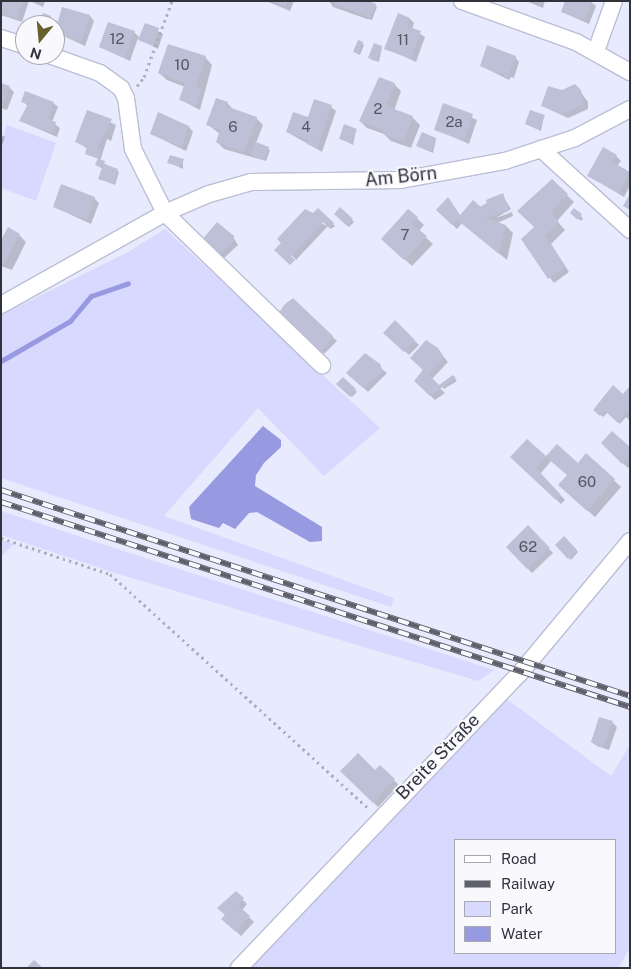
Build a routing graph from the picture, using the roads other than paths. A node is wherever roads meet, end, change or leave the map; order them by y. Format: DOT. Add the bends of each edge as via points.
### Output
graph roads {
  1 [pos="462,1"];
  2 [pos="614,1"];
  3 [pos="1,38"];
  4 [pos="15,43"];
  5 [pos="596,51"];
  6 [pos="65,61"];
  7 [pos="630,72"];
  8 [pos="630,109"];
  9 [pos="541,149"];
  10 [pos="165,213"];
  11 [pos="630,230"];
  12 [pos="1,305"];
  13 [pos="322,365"];
  14 [pos="630,540"];
  15 [pos="239,968"];
  1 -- 5 [label="street"];
  2 -- 5 [label="street"];
  3 -- 4 [label="street"];
  5 -- 7 [label="street"];
  6 -- 10 [label="street" via="113,80 126,98 133,149"];
  8 -- 9 [label="street, Am Börn" via="574,138"];
  9 -- 10 [label="street, Am Börn" via="505,161 401,180 251,182 208,194"];
  9 -- 11 [label="street"];
  10 -- 12 [label="street, Am Börn"];
  10 -- 13 [label="street"];
  14 -- 15 [label="street, Breite Straße" via="521,672"];
}
